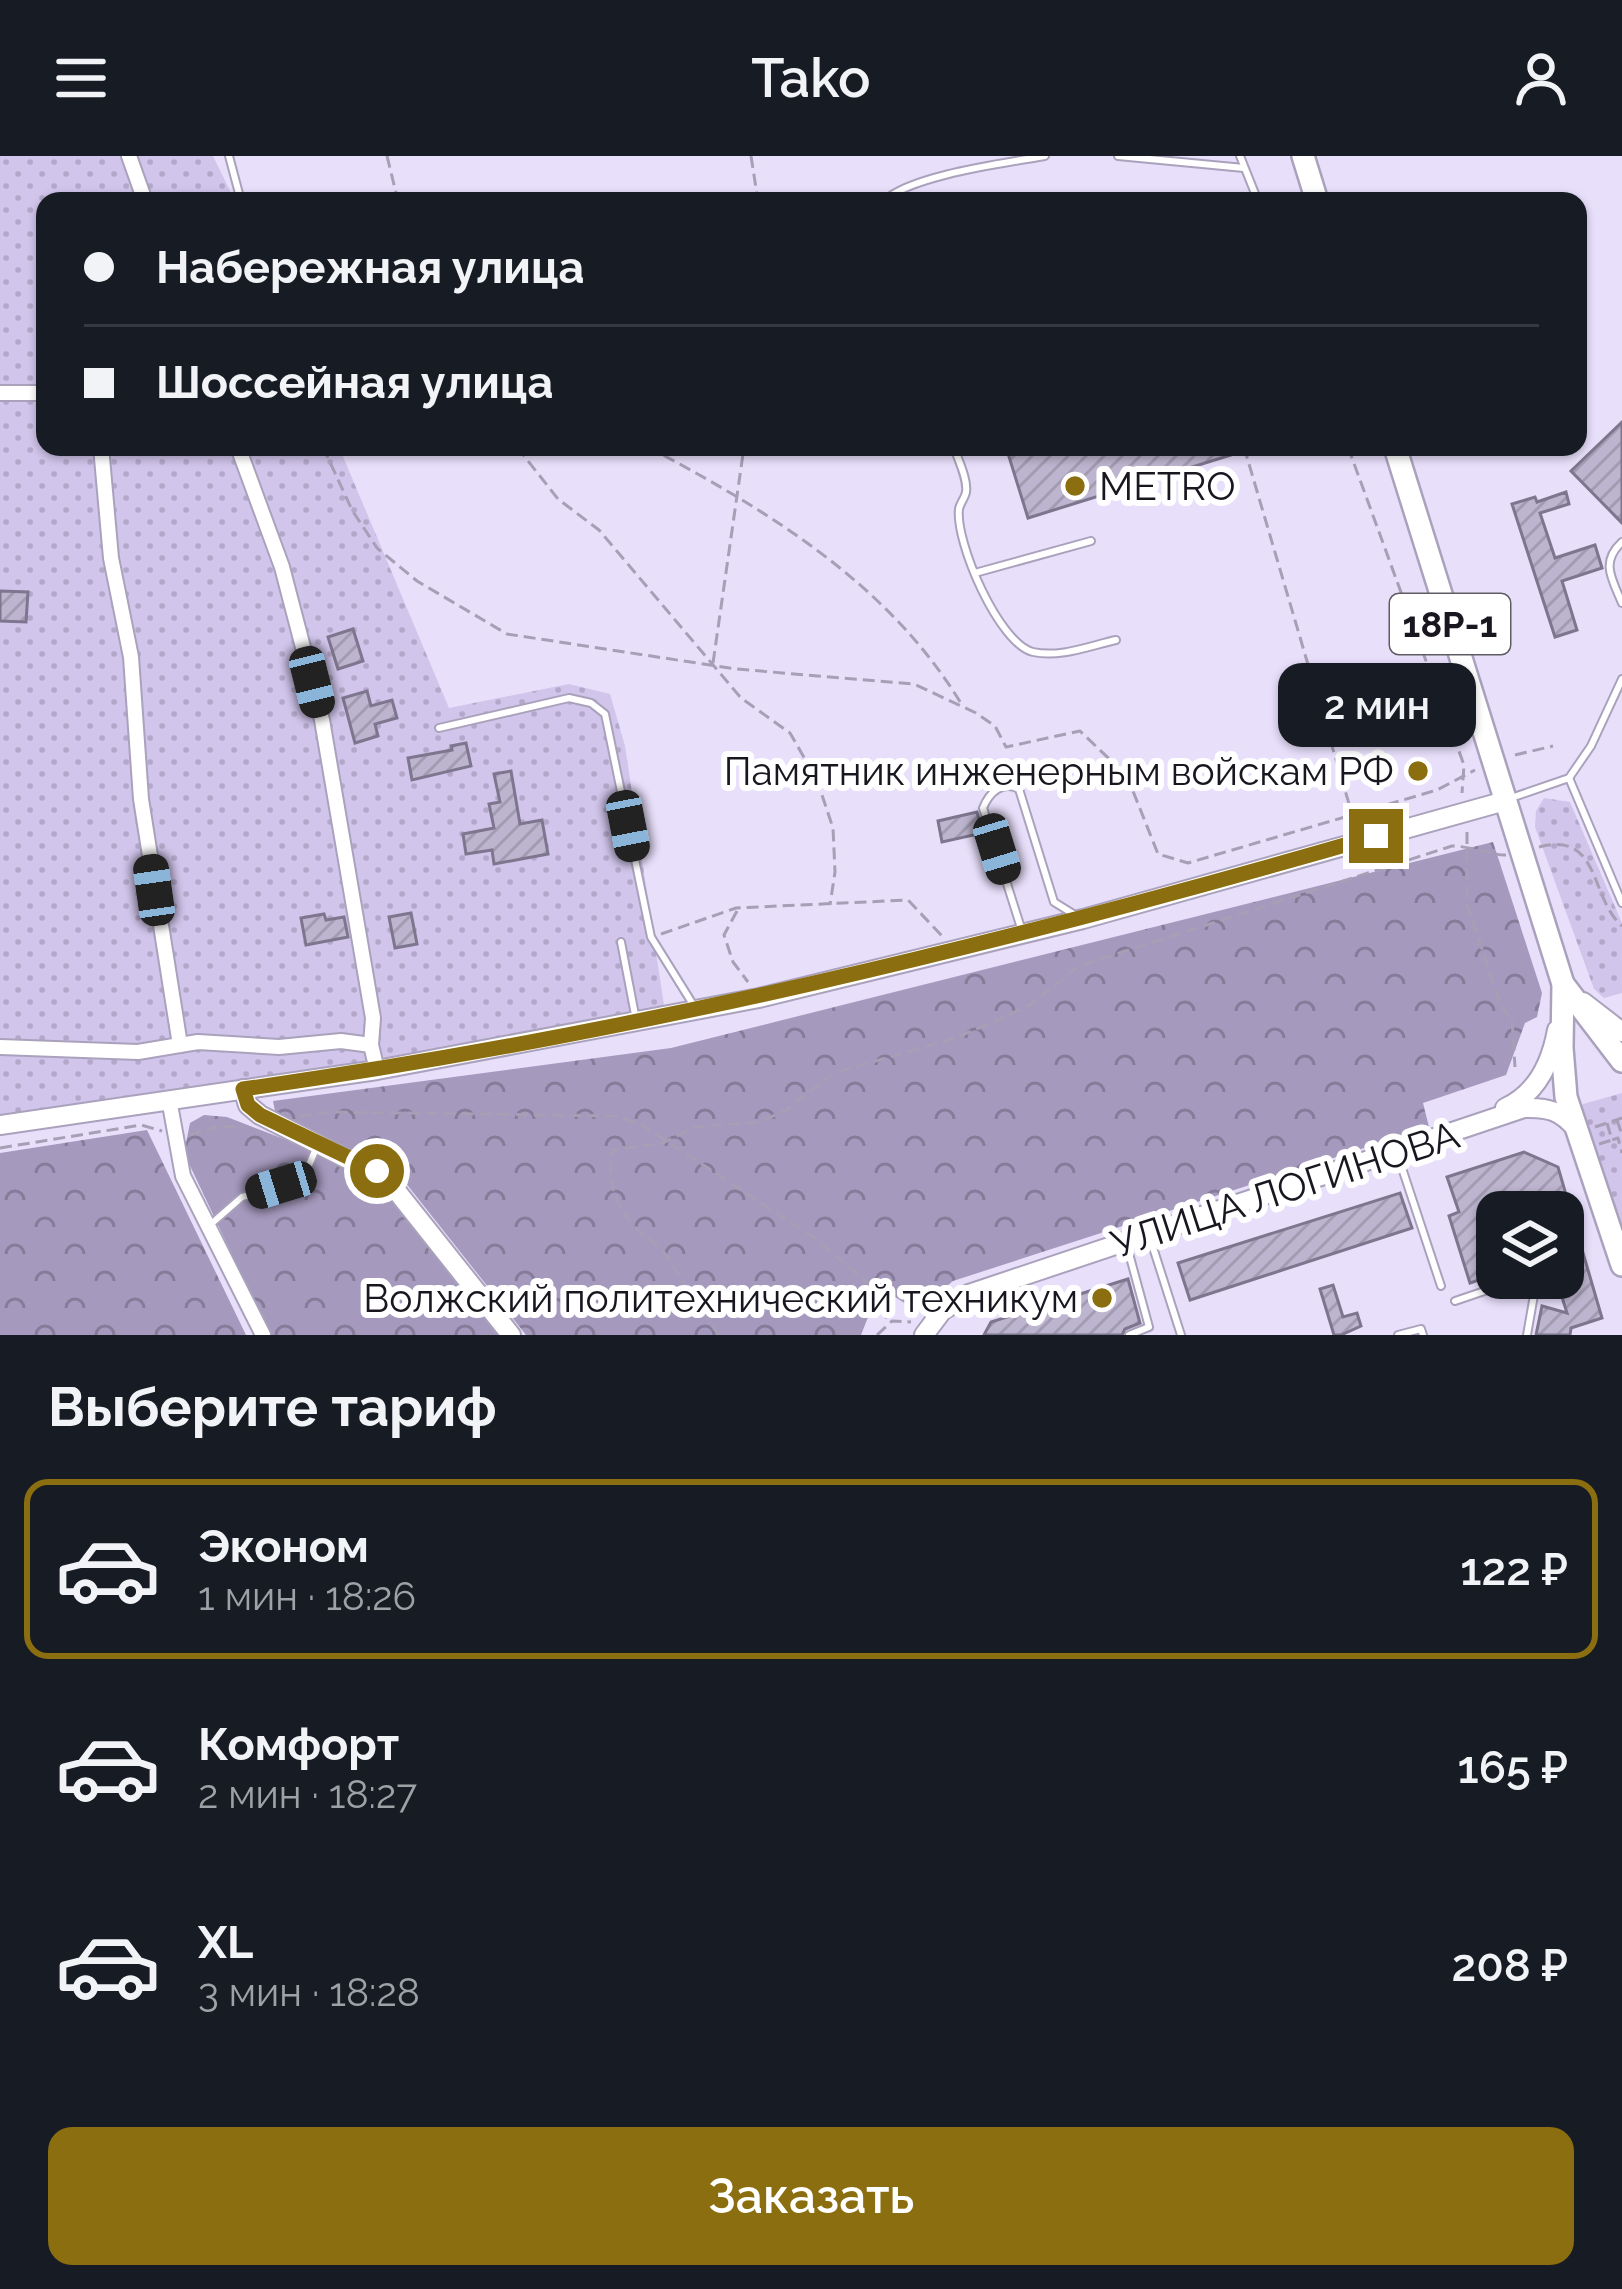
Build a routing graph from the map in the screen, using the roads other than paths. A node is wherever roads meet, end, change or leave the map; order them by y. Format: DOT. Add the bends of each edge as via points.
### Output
graph roads {
  1 [pos="129,156"];
  2 [pos="229,156"];
  3 [pos="1045,156"];
  4 [pos="1118,156"];
  5 [pos="1240,156"];
  6 [pos="1303,156"];
  7 [pos="1244,168"];
  8 [pos="142,192"];
  9 [pos="239,192"];
  10 [pos="897,192"];
  11 [pos="1254,192"];
  12 [pos="1314,192"];
  13 [pos="0,393"];
  14 [pos="36,393"];
  15 [pos="102,456"];
  16 [pos="241,456"];
  17 [pos="958,456"];
  18 [pos="1397,456"];
  19 [pos="1090,541"];
  20 [pos="1622,542"];
  21 [pos="975,574"];
  22 [pos="1622,603"];
  23 [pos="1116,640"];
  24 [pos="1622,679"];
  25 [pos="1619,692"];
  26 [pos="440,728"];
  27 [pos="1569,778"];
  28 [pos="1505,801"];
  29 [pos="1622,903"];
  30 [pos="1084,919"];
  31 [pos="1023,933"];
  32 [pos="621,942"];
  33 [pos="1563,984"];
  34 [pos="698,1011"];
  35 [pos="637,1024"];
  36 [pos="1622,1032"];
  37 [pos="0,1034"];
  38 [pos="180,1045"];
  39 [pos="371,1045"];
  40 [pos="1,1047"];
  41 [pos="1622,1061"];
  42 [pos="377,1070"];
  43 [pos="243,1089"];
  44 [pos="169,1099"];
  45 [pos="0,1125"];
  46 [pos="1458,1131"];
  47 [pos="1584,1131"];
  48 [pos="318,1143"];
  49 [pos="1396,1152"];
  50 [pos="209,1225"];
  51 [pos="1149,1234"];
  52 [pos="1126,1242"];
  53 [pos="1622,1264"];
  54 [pos="1441,1286"];
  55 [pos="1476,1294"];
  56 [pos="1533,1299"];
  57 [pos="1455,1301"];
  58 [pos="917,1328"];
  59 [pos="263,1335"];
  60 [pos="511,1335"];
  61 [pos="1129,1335"];
  62 [pos="1181,1335"];
  63 [pos="1398,1335"];
  64 [pos="1423,1335"];
  65 [pos="1527,1335"];
  1 -- 8 [label="street"];
  2 -- 9 [label="lane"];
  3 -- 10 [label="lane"];
  4 -- 7 [label="lane"];
  5 -- 7 [label="lane"];
  6 -- 12 [label="main road"];
  7 -- 11 [label="lane"];
  13 -- 14 [label="street"];
  15 -- 38 [label="street"];
  16 -- 39 [label="street" via="283,567 322,720 373,1018"];
  17 -- 21 [label="lane" via="967,489 959,509"];
  18 -- 28 [label="main road, 18Р-1"];
  19 -- 21 [label="lane"];
  20 -- 22 [label="lane" via="1607,567"];
  21 -- 23 [label="lane" via="999,625 1020,647 1054,654"];
  24 -- 25 [label="lane"];
  25 -- 27 [label="lane"];
  26 -- 34 [label="lane" via="568,698 605,714 651,937"];
  27 -- 28 [label="lane"];
  27 -- 29 [label="lane"];
  28 -- 30 [label="street"];
  28 -- 33 [label="main road, 18Р-1"];
  30 -- 31 [label="street"];
  30 -- 31 [label="lane" via="1054,902 1018,788 1004,787 983,808"];
  31 -- 34 [label="street"];
  32 -- 35 [label="lane"];
  33 -- 36 [label="street"];
  33 -- 41 [label="main road, 18Р-1"];
  33 -- 46 [label="street" via="1553,1049 1535,1084 1521,1101"];
  33 -- 47 [label="main road, 18Р-1" via="1566,1097"];
  34 -- 35 [label="street"];
  35 -- 42 [label="street"];
  37 -- 40 [label="street"];
  38 -- 39 [label="street"];
  38 -- 40 [label="street" via="138,1052"];
  39 -- 42 [label="street"];
  42 -- 43 [label="street"];
  43 -- 44 [label="street"];
  43 -- 48 [label="street" via="252,1110"];
  44 -- 45 [label="street"];
  44 -- 50 [label="street" via="183,1176"];
  46 -- 47 [label="street, УЛИЦА ЛОГИНОВА" via="1524,1108 1551,1109"];
  46 -- 49 [label="street, УЛИЦА ЛОГИНОВА"];
  47 -- 53 [label="main road, 18Р-1"];
  48 -- 50 [label="lane" via="302,1182 242,1197"];
  48 -- 60 [label="street" via="387,1179"];
  49 -- 51 [label="street, УЛИЦА ЛОГИНОВА"];
  49 -- 54 [label="lane"];
  50 -- 59 [label="street"];
  51 -- 52 [label="street, УЛИЦА ЛОГИНОВА"];
  51 -- 62 [label="lane"];
  52 -- 58 [label="street, УЛИЦА ЛОГИНОВА" via="969,1294"];
  52 -- 61 [label="lane" via="1149,1327"];
  55 -- 57 [label="lane"];
  56 -- 65 [label="lane"];
  63 -- 64 [label="lane"];
}
